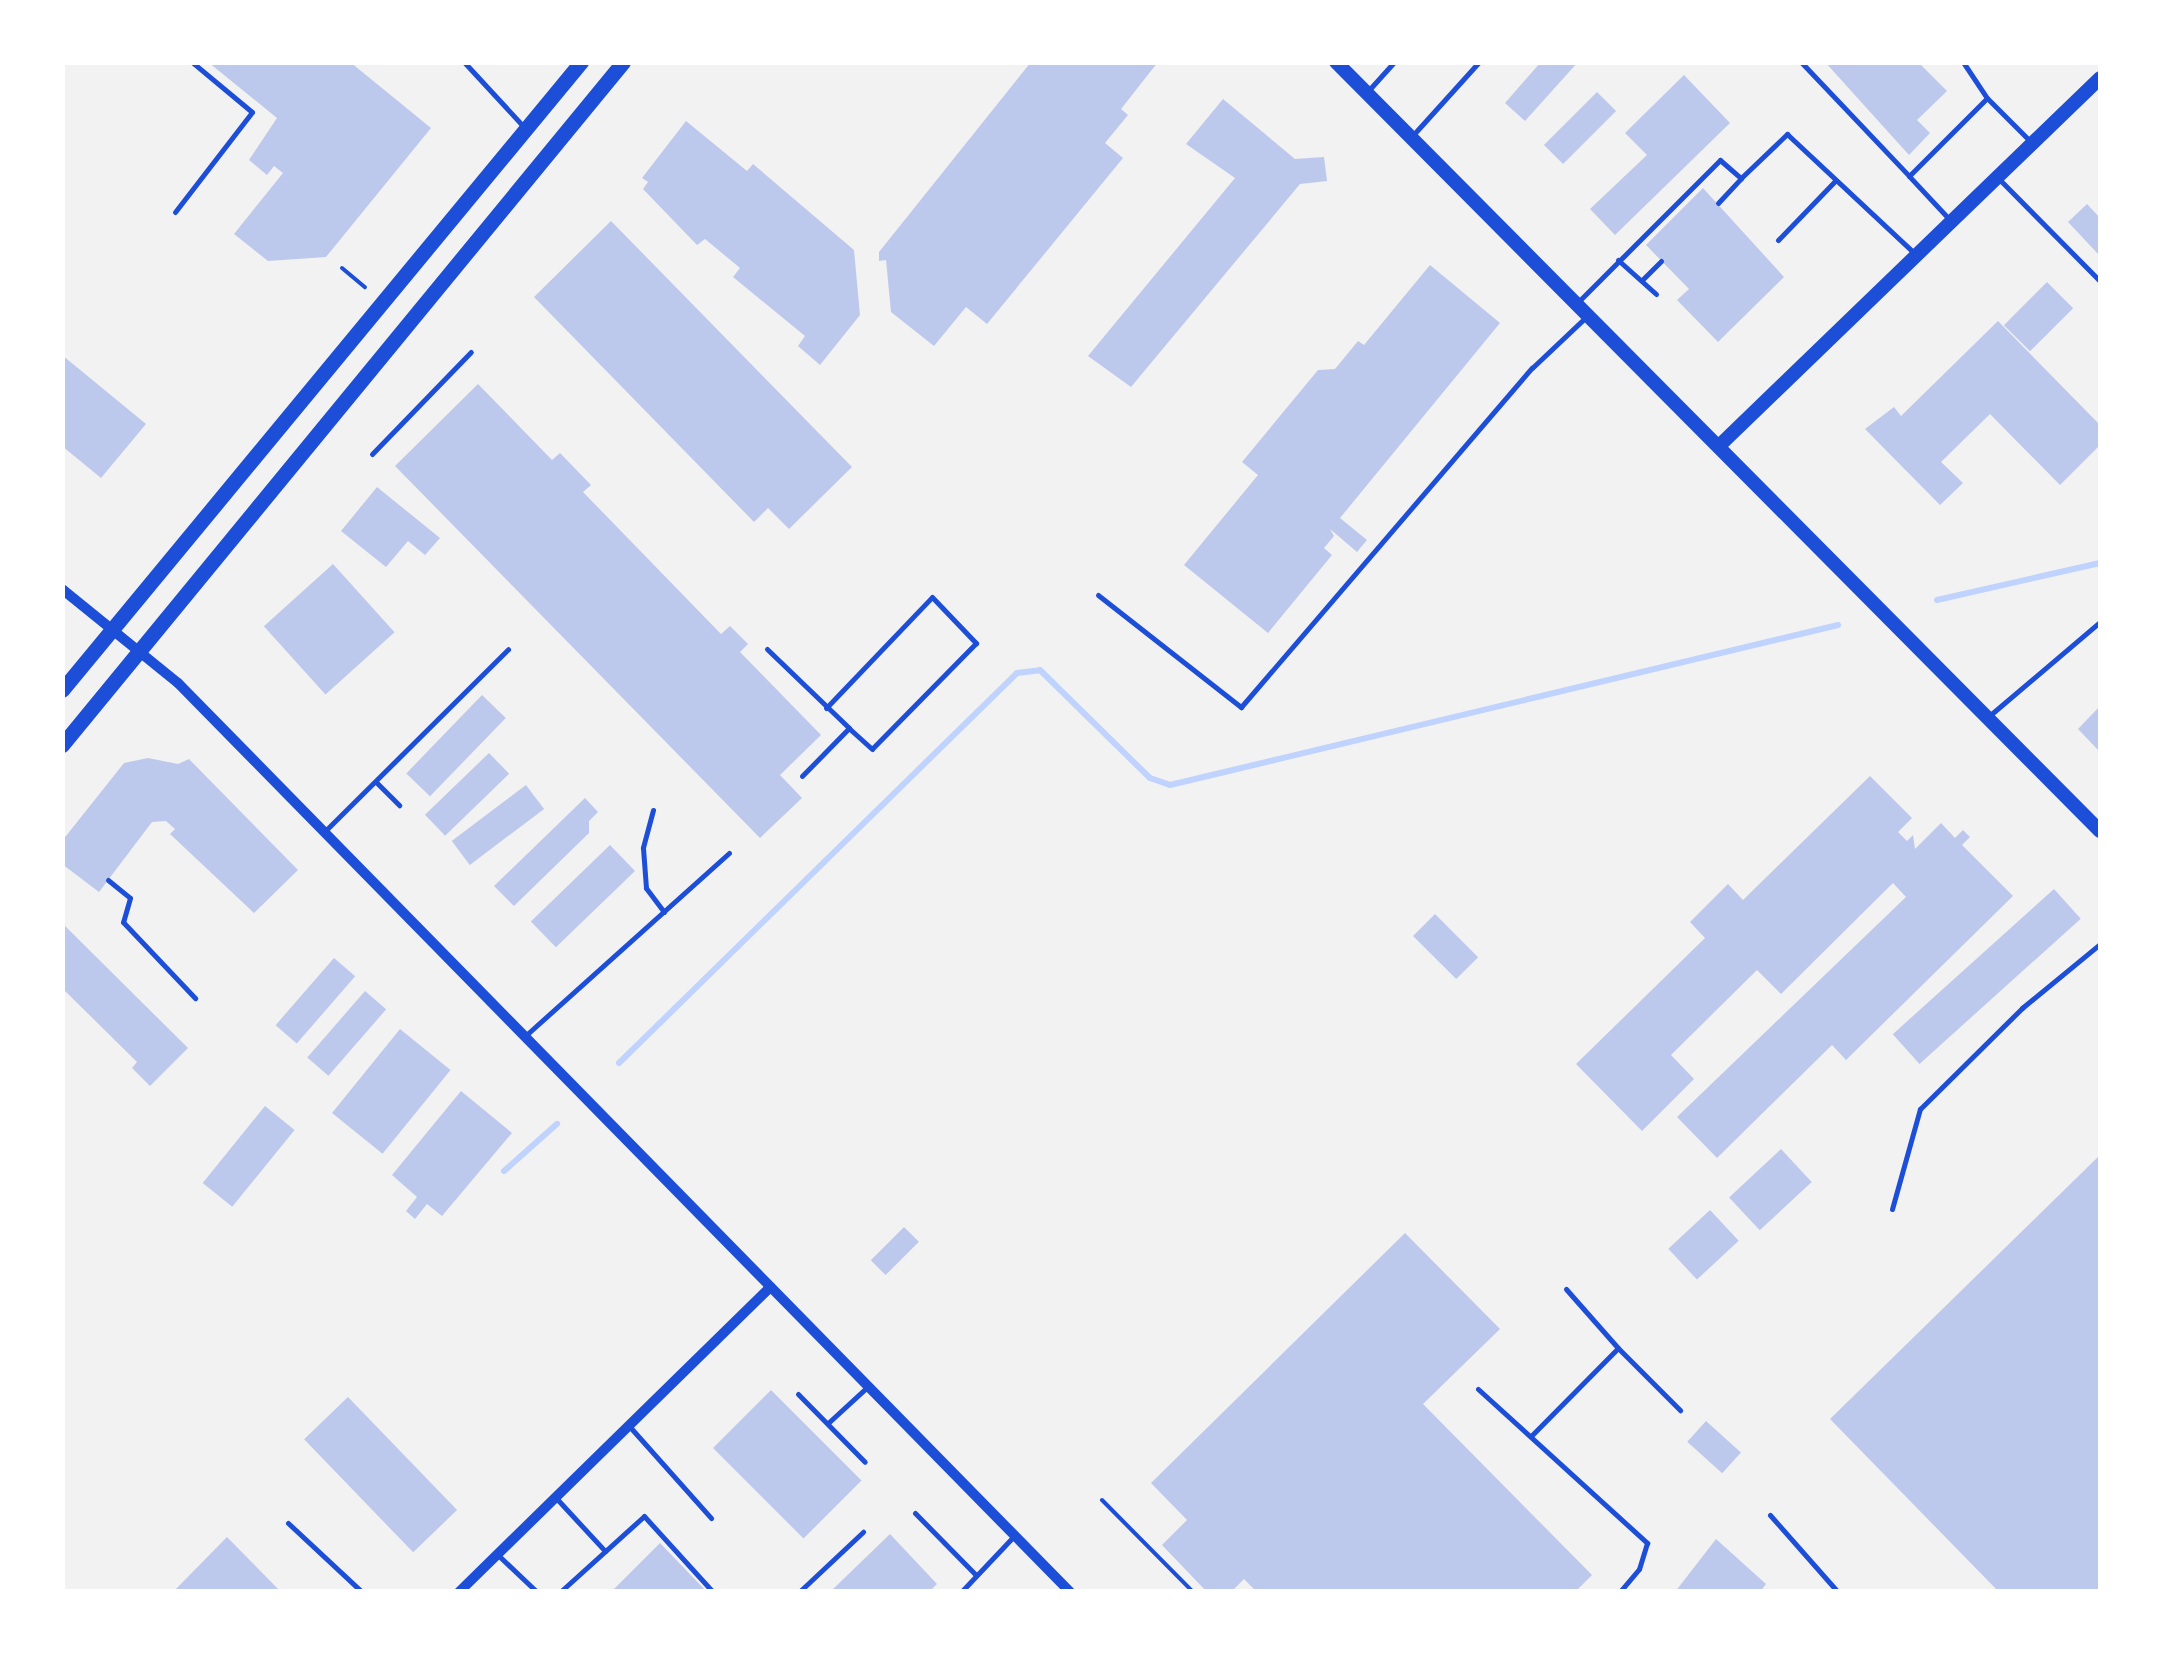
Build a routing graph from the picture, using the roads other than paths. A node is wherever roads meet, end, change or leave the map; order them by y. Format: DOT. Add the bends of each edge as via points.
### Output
graph roads {
  1 [pos="192,62"];
  2 [pos="464,62"];
  3 [pos="581,62"];
  4 [pos="622,62"];
  5 [pos="1336,62"];
  6 [pos="1394,62"];
  7 [pos="1479,62"];
  8 [pos="1801,62"];
  9 [pos="1963,62"];
  10 [pos="2100,78"];
  11 [pos="1368,91"];
  12 [pos="1987,98"];
  13 [pos="526,130"];
  14 [pos="1413,135"];
  15 [pos="2034,144"];
  16 [pos="1909,176"];
  17 [pos="1742,178"];
  18 [pos="1998,178"];
  19 [pos="1836,180"];
  20 [pos="1718,203"];
  21 [pos="174,212"];
  22 [pos="1952,222"];
  23 [pos="1778,240"];
  24 [pos="1916,255"];
  25 [pos="1618,260"];
  26 [pos="1661,261"];
  27 [pos="1641,280"];
  28 [pos="2100,281"];
  29 [pos="1656,294"];
  30 [pos="1579,301"];
  31 [pos="1590,313"];
  32 [pos="471,352"];
  33 [pos="1720,445"];
  34 [pos="372,454"];
  35 [pos="62,588"];
  36 [pos="1098,595"];
  37 [pos="2100,622"];
  38 [pos="113,629"];
  39 [pos="508,648"];
  40 [pos="767,648"];
  41 [pos="141,652"];
  42 [pos="62,690"];
  43 [pos="826,708"];
  44 [pos="1989,716"];
  45 [pos="848,728"];
  46 [pos="62,746"];
  47 [pos="802,776"];
  48 [pos="376,782"];
  49 [pos="399,805"];
  50 [pos="653,810"];
  51 [pos="324,831"];
  52 [pos="2100,831"];
  53 [pos="728,853"];
  54 [pos="108,880"];
  55 [pos="664,912"];
  56 [pos="2100,944"];
  57 [pos="195,998"];
  58 [pos="525,1036"];
  59 [pos="1892,1209"];
  60 [pos="770,1287"];
  61 [pos="1566,1289"];
  62 [pos="1618,1348"];
  63 [pos="868,1387"];
  64 [pos="1478,1389"];
  65 [pos="798,1394"];
  66 [pos="1680,1410"];
  67 [pos="828,1423"];
  68 [pos="630,1427"];
  69 [pos="1532,1435"];
  70 [pos="865,1462"];
  71 [pos="557,1499"];
  72 [pos="915,1513"];
  73 [pos="1770,1515"];
  74 [pos="711,1518"];
  75 [pos="288,1523"];
  76 [pos="863,1532"];
  77 [pos="1015,1535"];
  78 [pos="605,1551"];
  79 [pos="497,1554"];
  80 [pos="976,1575"];
  81 [pos="362,1592"];
  82 [pos="459,1592"];
  83 [pos="536,1592"];
  84 [pos="560,1592"];
  85 [pos="713,1592"];
  86 [pos="800,1592"];
  87 [pos="961,1592"];
  88 [pos="1070,1592"];
  89 [pos="1620,1592"];
  90 [pos="1838,1592"];
  1 -- 21 [label="lane" via="252,112"];
  2 -- 13 [label="lane"];
  3 -- 13 [label="main road"];
  4 -- 41 [label="main road"];
  5 -- 11 [label="street"];
  6 -- 11 [label="lane"];
  7 -- 14 [label="lane"];
  8 -- 16 [label="lane"];
  9 -- 12 [label="lane"];
  10 -- 15 [label="street"];
  11 -- 14 [label="street"];
  12 -- 15 [label="lane"];
  12 -- 16 [label="lane"];
  13 -- 38 [label="main road"];
  14 -- 30 [label="street"];
  15 -- 18 [label="street"];
  16 -- 22 [label="lane"];
  17 -- 19 [label="lane" via="1786,134"];
  17 -- 20 [label="lane"];
  17 -- 25 [label="lane" via="1720,160"];
  18 -- 22 [label="street"];
  18 -- 28 [label="lane"];
  19 -- 23 [label="lane"];
  19 -- 24 [label="lane"];
  22 -- 24 [label="street"];
  24 -- 33 [label="street"];
  25 -- 27 [label="lane"];
  25 -- 30 [label="lane"];
  26 -- 27 [label="lane"];
  27 -- 29 [label="lane"];
  30 -- 31 [label="street"];
  31 -- 33 [label="street"];
  31 -- 36 [label="lane" via="1532,368 1241,707"];
  32 -- 34 [label="lane"];
  33 -- 44 [label="street"];
  35 -- 38 [label="street"];
  37 -- 44 [label="lane"];
  38 -- 41 [label="street"];
  38 -- 42 [label="main road"];
  39 -- 48 [label="lane"];
  40 -- 43 [label="lane"];
  41 -- 46 [label="main road"];
  41 -- 51 [label="street"];
  43 -- 45 [label="lane"];
  43 -- 45 [label="lane" via="932,597 976,643 872,748"];
  44 -- 52 [label="street"];
  45 -- 47 [label="lane"];
  48 -- 49 [label="lane"];
  48 -- 51 [label="lane"];
  50 -- 55 [label="lane" via="642,848 646,888"];
  51 -- 58 [label="street"];
  53 -- 55 [label="lane"];
  54 -- 57 [label="lane" via="130,898 123,922"];
  55 -- 58 [label="lane"];
  56 -- 59 [label="lane" via="2022,1008 1920,1109"];
  58 -- 60 [label="street"];
  60 -- 63 [label="street"];
  60 -- 68 [label="street"];
  61 -- 62 [label="lane"];
  62 -- 66 [label="lane"];
  62 -- 69 [label="lane"];
  63 -- 67 [label="lane"];
  63 -- 77 [label="street"];
  64 -- 69 [label="lane"];
  65 -- 67 [label="lane"];
  67 -- 70 [label="lane"];
  68 -- 71 [label="street"];
  68 -- 74 [label="lane"];
  69 -- 89 [label="lane" via="1648,1542"];
  71 -- 78 [label="lane"];
  71 -- 79 [label="street"];
  72 -- 80 [label="lane"];
  73 -- 90 [label="lane"];
  75 -- 81 [label="lane"];
  76 -- 86 [label="lane"];
  77 -- 80 [label="lane"];
  77 -- 88 [label="street"];
  78 -- 84 [label="lane"];
  78 -- 85 [label="lane" via="644,1516"];
  79 -- 82 [label="street"];
  79 -- 83 [label="lane"];
  80 -- 87 [label="lane"];
}
